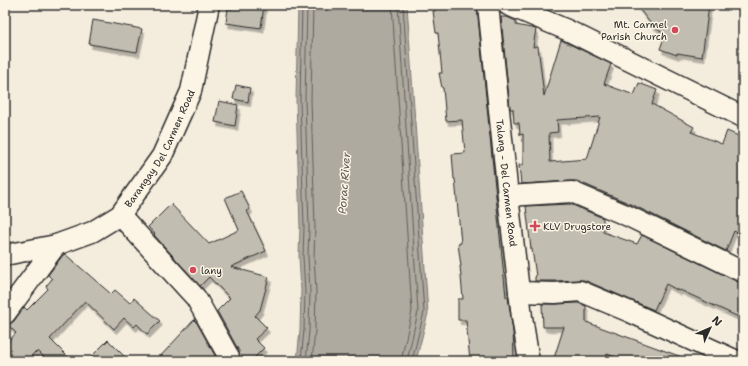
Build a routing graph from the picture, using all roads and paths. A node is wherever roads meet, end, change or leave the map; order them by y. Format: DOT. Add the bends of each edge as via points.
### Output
graph roads {
  1 [pos="210,5"];
  2 [pos="488,5"];
  3 [pos="508,5"];
  4 [pos="743,117"];
  5 [pos="508,196"];
  6 [pos="120,216"];
  7 [pos="56,245"];
  8 [pos="5,255"];
  9 [pos="743,272"];
  10 [pos="519,292"];
  11 [pos="5,314"];
  12 [pos="230,361"];
  13 [pos="529,361"];
  14 [pos="737,361"];
  1 -- 6 [label="street, Barangay Del Carmen Road" via="191,90 162,156"];
  2 -- 5 [label="street, Talang - Del Carmen Road"];
  3 -- 4 [label="street" via="567,30"];
  5 -- 9 [label="street" via="572,192"];
  5 -- 10 [label="street, Talang - Del Carmen Road"];
  6 -- 7 [label="street, Barangay Del Carmen Road" via="92,232"];
  6 -- 12 [label="street" via="196,298"];
  7 -- 8 [label="street, Barangay Del Carmen Road"];
  7 -- 11 [label="street"];
  10 -- 13 [label="street, Talang - Del Carmen Road"];
  10 -- 14 [label="street" via="580,291"];
}
